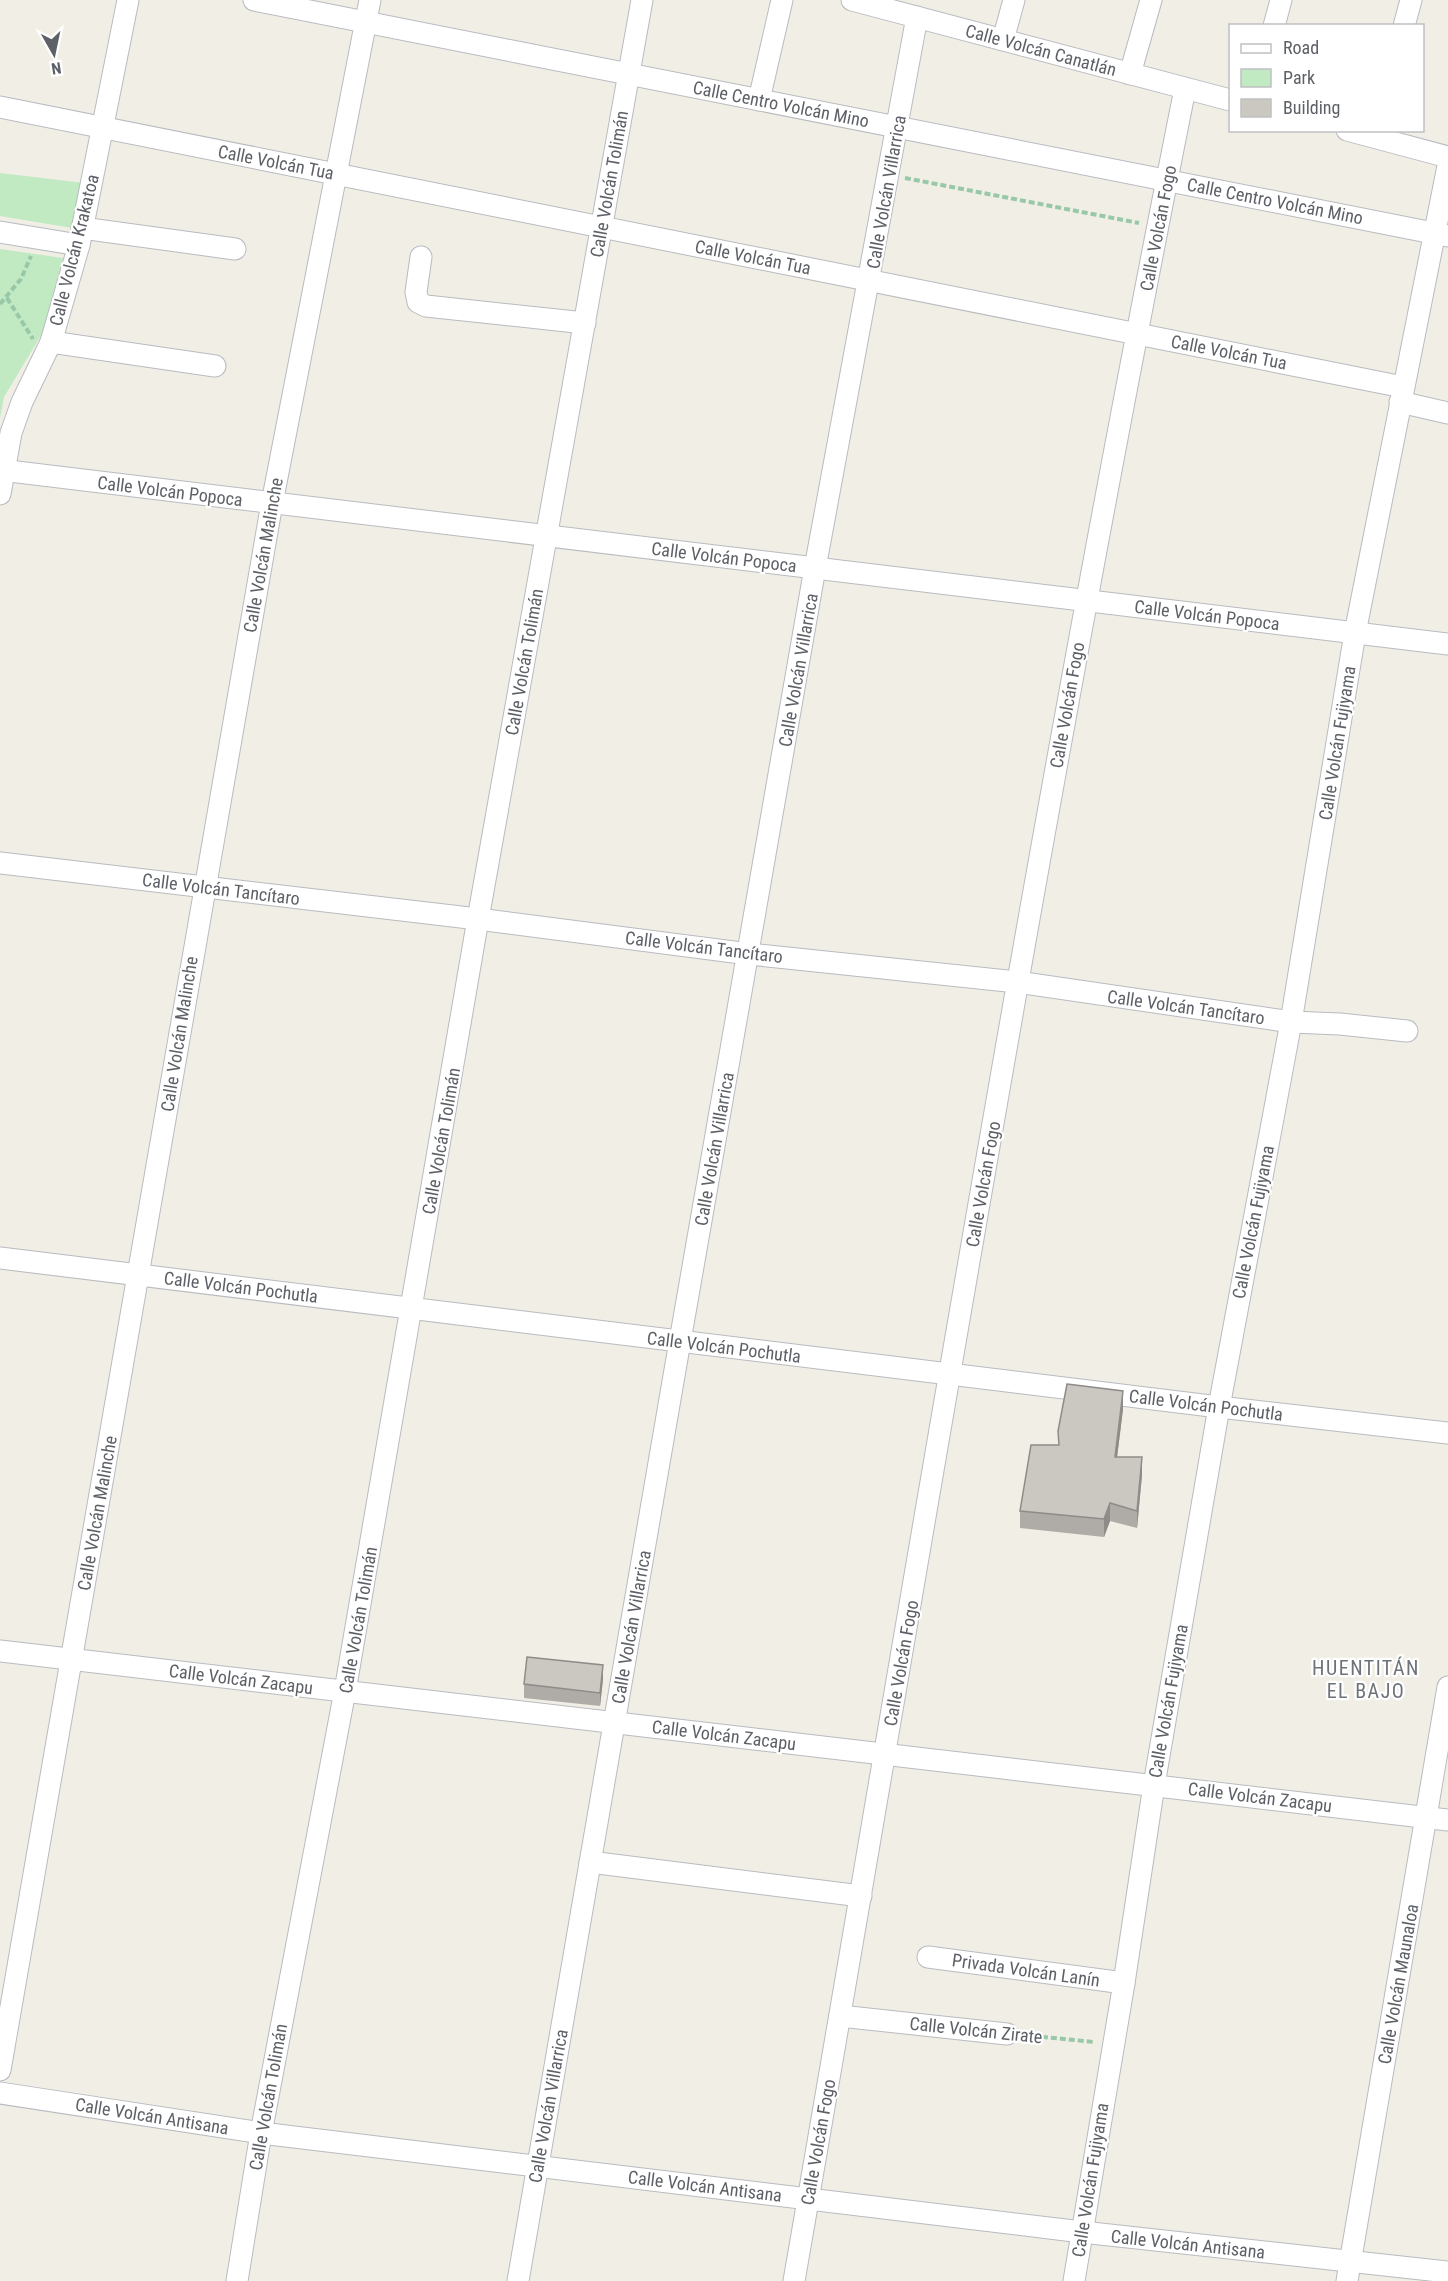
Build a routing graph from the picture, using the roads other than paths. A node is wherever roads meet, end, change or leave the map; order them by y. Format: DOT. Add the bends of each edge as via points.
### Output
graph roads {
  1 [pos="128,0"];
  2 [pos="254,0"];
  3 [pos="370,0"];
  4 [pos="642,0"];
  5 [pos="782,0"];
  6 [pos="852,0"];
  7 [pos="1014,0"];
  8 [pos="1151,0"];
  9 [pos="1281,0"];
  10 [pos="1411,0"];
  11 [pos="917,17"];
  12 [pos="366,22"];
  13 [pos="1275,24"];
  14 [pos="1405,24"];
  15 [pos="1003,40"];
  16 [pos="629,74"];
  17 [pos="1130,74"];
  18 [pos="1185,89"];
  19 [pos="759,100"];
  20 [pos="1229,100"];
  21 [pos="0,107"];
  22 [pos="102,127"];
  23 [pos="898,127"];
  24 [pos="1375,134"];
  25 [pos="1448,157"];
  26 [pos="1448,166"];
  27 [pos="335,174"];
  28 [pos="1167,180"];
  29 [pos="602,227"];
  30 [pos="0,232"];
  31 [pos="1441,235"];
  32 [pos="81,237"];
  33 [pos="235,249"];
  34 [pos="421,257"];
  35 [pos="870,280"];
  36 [pos="585,323"];
  37 [pos="1137,334"];
  38 [pos="48,350"];
  39 [pos="215,366"];
  40 [pos="1402,394"];
  41 [pos="1448,412"];
  42 [pos="2,471"];
  43 [pos="0,494"];
  44 [pos="272,503"];
  45 [pos="547,536"];
  46 [pos="815,568"];
  47 [pos="1086,600"];
  48 [pos="1355,633"];
  49 [pos="1448,644"];
  50 [pos="0,863"];
  51 [pos="204,887"];
  52 [pos="478,919"];
  53 [pos="749,954"];
  54 [pos="1017,982"];
  55 [pos="1291,1022"];
  56 [pos="1407,1031"];
  57 [pos="0,1258"];
  58 [pos="139,1275"];
  59 [pos="413,1308"];
  60 [pos="680,1341"];
  61 [pos="950,1374"];
  62 [pos="1219,1407"];
  63 [pos="1448,1433"];
  64 [pos="0,1651"];
  65 [pos="71,1660"];
  66 [pos="1448,1687"];
  67 [pos="345,1691"];
  68 [pos="614,1722"];
  69 [pos="885,1754"];
  70 [pos="1154,1785"];
  71 [pos="1438,1818"];
  72 [pos="590,1862"];
  73 [pos="861,1896"];
  74 [pos="928,1957"];
  75 [pos="1124,1983"];
  76 [pos="840,2016"];
  77 [pos="1007,2034"];
  78 [pos="0,2070"];
  79 [pos="0,2093"];
  80 [pos="261,2133"];
  81 [pos="538,2166"];
  82 [pos="808,2198"];
  83 [pos="1082,2232"];
  84 [pos="1349,2272"];
  85 [pos="1448,2272"];
  86 [pos="237,2281"];
  87 [pos="518,2281"];
  88 [pos="794,2281"];
  89 [pos="1074,2281"];
  1 -- 22 [label="street, Calle Volcán Krakatoa"];
  2 -- 12 [label="street, Calle Centro Volcán Mino"];
  3 -- 12 [label="street, Calle Volcán Malinche"];
  4 -- 16 [label="street, Calle Volcán Tolimán"];
  5 -- 19 [label="street"];
  6 -- 11 [label="street, Calle Volcán Canatlán"];
  7 -- 15 [label="street"];
  8 -- 17 [label="street"];
  9 -- 13 [label="street"];
  10 -- 14 [label="street"];
  11 -- 15 [label="street, Calle Volcán Canatlán"];
  11 -- 23 [label="street, Calle Volcán Villarrica"];
  12 -- 16 [label="street, Calle Centro Volcán Mino"];
  12 -- 27 [label="street, Calle Volcán Malinche"];
  15 -- 17 [label="street, Calle Volcán Canatlán"];
  16 -- 19 [label="street, Calle Centro Volcán Mino"];
  16 -- 29 [label="street, Calle Volcán Tolimán"];
  17 -- 18 [label="street, Calle Volcán Canatlán"];
  18 -- 20 [label="street, Calle Volcán Canatlán"];
  18 -- 28 [label="street, Calle Volcán Fogo"];
  19 -- 23 [label="street, Calle Centro Volcán Mino"];
  21 -- 22 [label="street, Calle Volcán Tua"];
  22 -- 27 [label="street, Calle Volcán Tua"];
  22 -- 32 [label="street, Calle Volcán Krakatoa"];
  23 -- 28 [label="street, Calle Centro Volcán Mino"];
  23 -- 35 [label="street, Calle Volcán Villarrica"];
  24 -- 25 [label="street"];
  26 -- 31 [label="street, Calle Volcán Fujiyama"];
  27 -- 29 [label="street, Calle Volcán Tua"];
  27 -- 44 [label="street, Calle Volcán Malinche"];
  28 -- 31 [label="street, Calle Centro Volcán Mino"];
  28 -- 37 [label="street, Calle Volcán Fogo"];
  29 -- 35 [label="street, Calle Volcán Tua"];
  29 -- 36 [label="street, Calle Volcán Tolimán"];
  30 -- 32 [label="street" via="39,239"];
  31 -- 40 [label="street, Calle Volcán Fujiyama"];
  32 -- 33 [label="street"];
  32 -- 38 [label="street, Calle Volcán Krakatoa"];
  34 -- 36 [label="street" via="416,292 418,302 426,306"];
  35 -- 37 [label="street, Calle Volcán Tua"];
  35 -- 46 [label="street, Calle Volcán Villarrica"];
  36 -- 45 [label="street, Calle Volcán Tolimán"];
  37 -- 40 [label="street, Calle Volcán Tua"];
  37 -- 47 [label="street, Calle Volcán Fogo"];
  38 -- 39 [label="street"];
  38 -- 42 [label="street, Calle Volcán Krakatoa" via="22,402"];
  40 -- 41 [label="street, Calle Volcán Tua"];
  40 -- 48 [label="street, Calle Volcán Fujiyama"];
  42 -- 43 [label="street, Calle Volcán Krakatoa"];
  42 -- 44 [label="street, Calle Volcán Popoca"];
  44 -- 45 [label="street, Calle Volcán Popoca"];
  44 -- 51 [label="street, Calle Volcán Malinche"];
  45 -- 46 [label="street, Calle Volcán Popoca"];
  45 -- 52 [label="street, Calle Volcán Tolimán"];
  46 -- 47 [label="street, Calle Volcán Popoca"];
  46 -- 53 [label="street, Calle Volcán Villarrica"];
  47 -- 48 [label="street, Calle Volcán Popoca"];
  47 -- 54 [label="street, Calle Volcán Fogo"];
  48 -- 49 [label="street, Calle Volcán Popoca"];
  48 -- 55 [label="street, Calle Volcán Fujiyama"];
  50 -- 51 [label="street, Calle Volcán Tancítaro"];
  51 -- 52 [label="street, Calle Volcán Tancítaro"];
  51 -- 58 [label="street, Calle Volcán Malinche"];
  52 -- 53 [label="street, Calle Volcán Tancítaro"];
  52 -- 59 [label="street, Calle Volcán Tolimán"];
  53 -- 54 [label="street, Calle Volcán Tancítaro"];
  53 -- 60 [label="street, Calle Volcán Villarrica"];
  54 -- 55 [label="street, Calle Volcán Tancítaro"];
  54 -- 61 [label="street, Calle Volcán Fogo"];
  55 -- 56 [label="street, Calle Volcán Tancítaro"];
  55 -- 62 [label="street, Calle Volcán Fujiyama"];
  57 -- 58 [label="street, Calle Volcán Pochutla"];
  58 -- 59 [label="street, Calle Volcán Pochutla"];
  58 -- 65 [label="street, Calle Volcán Malinche"];
  59 -- 60 [label="street, Calle Volcán Pochutla"];
  59 -- 67 [label="street, Calle Volcán Tolimán"];
  60 -- 61 [label="street, Calle Volcán Pochutla"];
  60 -- 68 [label="street, Calle Volcán Villarrica"];
  61 -- 62 [label="street, Calle Volcán Pochutla"];
  61 -- 69 [label="street, Calle Volcán Fogo"];
  62 -- 63 [label="street, Calle Volcán Pochutla"];
  62 -- 70 [label="street, Calle Volcán Fujiyama"];
  64 -- 65 [label="street, Calle Volcán Zacapu"];
  65 -- 67 [label="street, Calle Volcán Zacapu"];
  65 -- 78 [label="street, Calle Volcán Malinche"];
  66 -- 71 [label="street, Calle Volcán Maunaloa"];
  67 -- 68 [label="street, Calle Volcán Zacapu"];
  67 -- 80 [label="street, Calle Volcán Tolimán"];
  68 -- 69 [label="street, Calle Volcán Zacapu"];
  68 -- 72 [label="street, Calle Volcán Villarrica"];
  69 -- 70 [label="street, Calle Volcán Zacapu"];
  69 -- 73 [label="street, Calle Volcán Fogo"];
  70 -- 71 [label="street, Calle Volcán Zacapu"];
  70 -- 75 [label="street, Calle Volcán Fujiyama"];
  71 -- 84 [label="street, Calle Volcán Maunaloa"];
  72 -- 73 [label="street"];
  72 -- 81 [label="street, Calle Volcán Villarrica"];
  73 -- 76 [label="street, Calle Volcán Fogo"];
  74 -- 75 [label="street, Privada Volcán Lanín"];
  75 -- 83 [label="street, Calle Volcán Fujiyama"];
  76 -- 77 [label="street, Calle Volcán Zirate"];
  76 -- 82 [label="street, Calle Volcán Fogo"];
  79 -- 80 [label="street, Calle Volcán Antisana"];
  80 -- 81 [label="street, Calle Volcán Antisana"];
  80 -- 86 [label="street, Calle Volcán Tolimán"];
  81 -- 82 [label="street, Calle Volcán Antisana"];
  81 -- 87 [label="street, Calle Volcán Villarrica"];
  82 -- 83 [label="street, Calle Volcán Antisana"];
  82 -- 88 [label="street, Calle Volcán Fogo"];
  83 -- 84 [label="street, Calle Volcán Antisana"];
  83 -- 89 [label="street, Calle Volcán Fujiyama"];
  84 -- 85 [label="street, Calle Volcán Antisana"];
}
